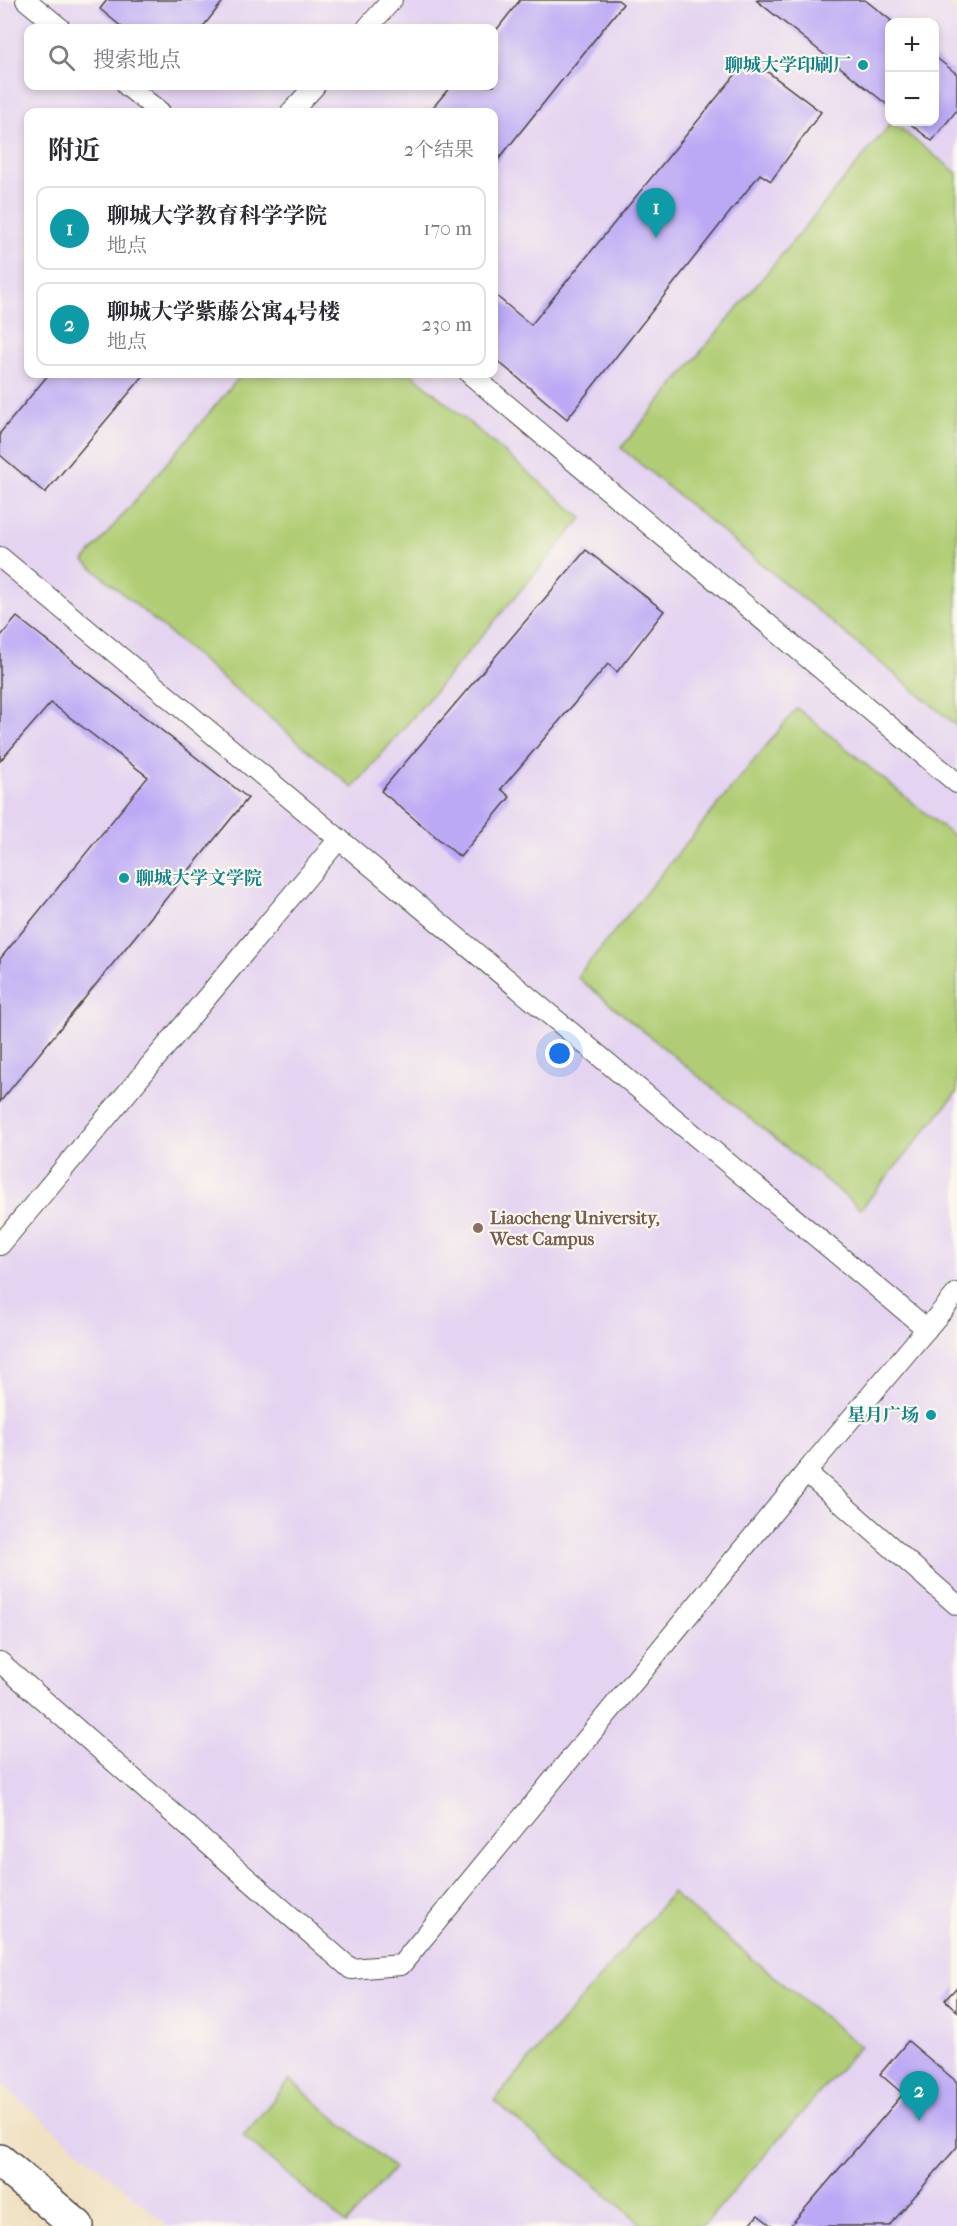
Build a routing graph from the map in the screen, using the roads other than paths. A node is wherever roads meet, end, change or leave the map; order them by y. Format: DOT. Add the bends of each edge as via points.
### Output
graph roads {
  1 [pos="26,0"];
  2 [pos="392,0"];
  3 [pos="55,24"];
  4 [pos="371,24"];
  5 [pos="133,90"];
  6 [pos="311,90"];
  7 [pos="155,108"];
  8 [pos="295,108"];
  9 [pos="475,378"];
  10 [pos="0,557"];
  11 [pos="957,783"];
  12 [pos="339,839"];
  13 [pos="0,1245"];
  14 [pos="957,1293"];
  15 [pos="927,1329"];
  16 [pos="806,1472"];
  17 [pos="957,1605"];
  18 [pos="0,1662"];
  19 [pos="0,2161"];
  20 [pos="77,2226"];
  1 -- 3 [label="lane"];
  2 -- 4 [label="lane"];
  5 -- 7 [label="lane"];
  6 -- 8 [label="lane"];
  9 -- 11 [label="lane"];
  10 -- 12 [label="lane"];
  12 -- 13 [label="lane"];
  12 -- 15 [label="lane"];
  14 -- 15 [label="lane"];
  15 -- 16 [label="lane"];
  16 -- 17 [label="lane"];
  16 -- 18 [label="lane" via="401,1965 351,1969"];
  19 -- 20 [label="street"];
}
